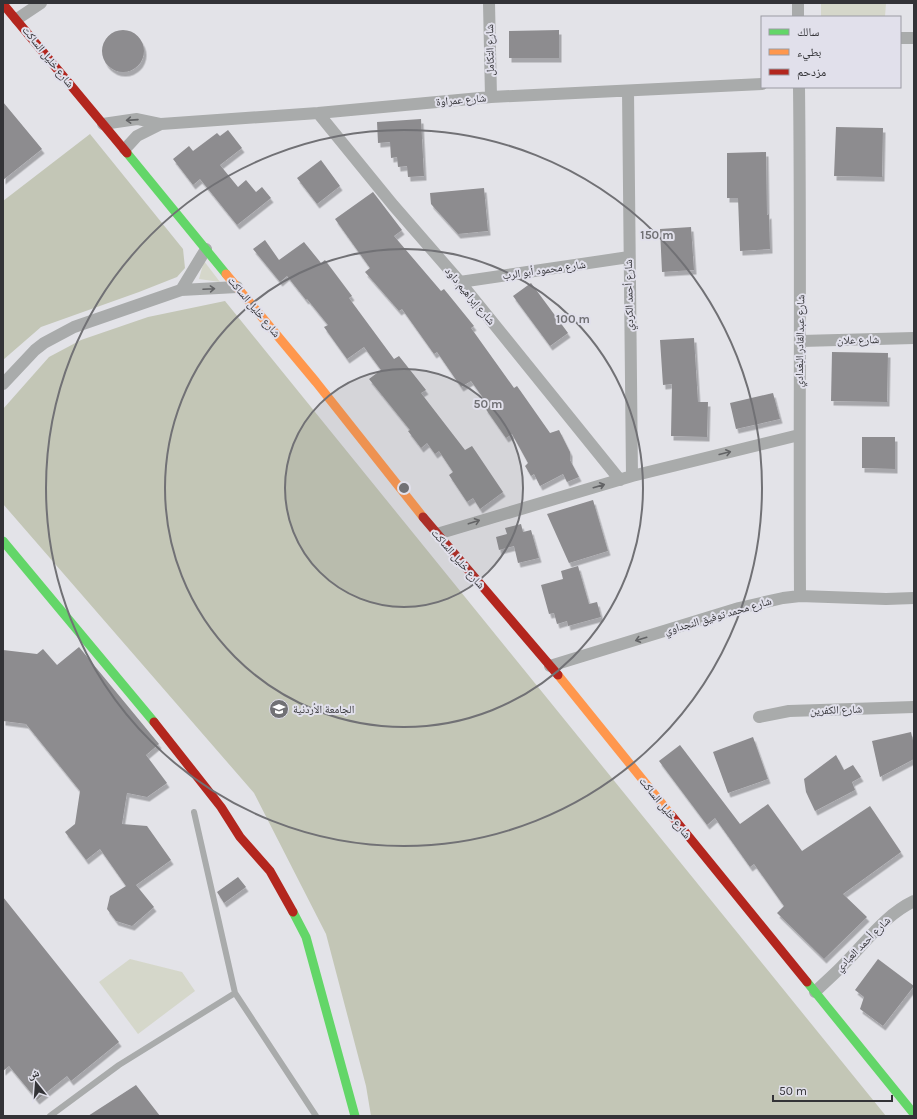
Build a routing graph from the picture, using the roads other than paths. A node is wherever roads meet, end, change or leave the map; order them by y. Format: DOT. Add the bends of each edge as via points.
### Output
graph roads {
  1 [pos="41,3"];
  2 [pos="489,3"];
  3 [pos="798,3"];
  4 [pos="3,4"];
  5 [pos="798,16"];
  6 [pos="17,19"];
  7 [pos="901,38"];
  8 [pos="914,38"];
  9 [pos="761,84"];
  10 [pos="799,88"];
  11 [pos="628,91"];
  12 [pos="491,97"];
  13 [pos="318,113"];
  14 [pos="104,124"];
  15 [pos="161,124"];
  16 [pos="124,149"];
  17 [pos="206,249"];
  18 [pos="629,257"];
  19 [pos="460,282"];
  20 [pos="237,287"];
  21 [pos="181,290"];
  22 [pos="914,338"];
  23 [pos="801,341"];
  24 [pos="3,384"];
  25 [pos="799,435"];
  26 [pos="626,478"];
  27 [pos="437,534"];
  28 [pos="3,541"];
  29 [pos="800,596"];
  30 [pos="914,598"];
  31 [pos="550,666"];
  32 [pos="914,707"];
  33 [pos="759,717"];
  34 [pos="194,812"];
  35 [pos="914,901"];
  36 [pos="815,992"];
  37 [pos="235,993"];
  38 [pos="914,1114"];
  39 [pos="50,1116"];
  40 [pos="316,1116"];
  41 [pos="354,1116"];
  1 -- 6 [label="street"];
  2 -- 12 [label="street, شارع التكامل"];
  3 -- 5 [label="street"];
  4 -- 6 [label="street, شارع خليل الساكت"];
  6 -- 14 [label="street, شارع خليل الساكت"];
  7 -- 8 [label="street"];
  9 -- 11 [label="street, شارع عمراوة"];
  10 -- 23 [label="street, شارع عبدالقادر البغدادي"];
  11 -- 12 [label="street, شارع عمراوة"];
  11 -- 18 [label="street, شارع أحمد الكردي"];
  12 -- 13 [label="street, شارع عمراوة"];
  13 -- 15 [label="street, شارع عمراوة"];
  13 -- 19 [label="street, شارع إبراهيم داود"];
  15 -- 14 [label="street, شارع عمراوة, one-way" via="137,119"];
  14 -- 16 [label="street, شارع خليل الساكت"];
  15 -- 16 [label="street, شارع عمراوة" via="137,136"];
  16 -- 17 [label="street, شارع خليل الساكت"];
  17 -- 20 [label="street, شارع خليل الساكت"];
  17 -- 21 [label="street"];
  18 -- 19 [label="street, شارع محمود أبو الرب"];
  18 -- 26 [label="street, شارع أحمد الكردي"];
  19 -- 26 [label="street, شارع إبراهيم داود"];
  21 -- 20 [label="street, one-way"];
  20 -- 27 [label="street, شارع خليل الساكت"];
  21 -- 24 [label="street" via="102,316 65,332 35,350"];
  22 -- 23 [label="street, شارع علان"];
  23 -- 25 [label="street, شارع عبدالقادر البغدادي"];
  26 -- 25 [label="street, one-way"];
  25 -- 29 [label="street, شارع عبدالقادر البغدادي"];
  27 -- 26 [label="street, one-way"];
  27 -- 31 [label="street, شارع خليل الساكت"];
  28 -- 41 [label="street" via="143,708 221,807 240,837 270,871 306,938"];
  29 -- 30 [label="street, شارع محمد توفيق النجداوي"];
  29 -- 31 [label="street, شارع محمد توفيق النجداوي, one-way" via="739,608"];
  31 -- 36 [label="street, شارع خليل الساكت"];
  32 -- 33 [label="street, شارع الكفرين" via="789,711"];
  34 -- 37 [label="lane"];
  35 -- 36 [label="street, شارع أحمد العبادي" via="890,916"];
  36 -- 38 [label="street, شارع خليل الساكت"];
  37 -- 39 [label="lane" via="119,1065"];
  37 -- 40 [label="lane"];
}
